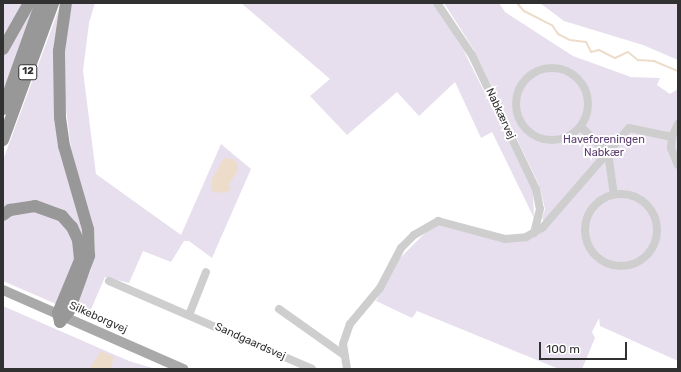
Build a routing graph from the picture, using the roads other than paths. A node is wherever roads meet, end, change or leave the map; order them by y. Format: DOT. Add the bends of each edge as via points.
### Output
graph roads {
  1 [pos="29,3"];
  2 [pos="41,3"];
  3 [pos="53,3"];
  4 [pos="66,3"];
  5 [pos="438,3"];
  6 [pos="3,49"];
  7 [pos="3,109"];
  8 [pos="678,124"];
  9 [pos="581,127"];
  10 [pos="672,137"];
  11 [pos="3,140"];
  12 [pos="608,153"];
  13 [pos="678,165"];
  14 [pos="614,195"];
  15 [pos="3,215"];
  16 [pos="534,233"];
  17 [pos="206,272"];
  18 [pos="109,281"];
  19 [pos="3,290"];
  20 [pos="3,297"];
  21 [pos="279,309"];
  22 [pos="189,315"];
  23 [pos="61,318"];
  24 [pos="344,355"];
  25 [pos="169,369"];
  26 [pos="183,369"];
  27 [pos="312,369"];
  28 [pos="347,369"];
  1 -- 6 [label="highway"];
  2 -- 7 [label="highway, 12"];
  3 -- 11 [label="highway, 12"];
  4 -- 23 [label="highway" via="59,51 60,118 64,146 89,241 86,270"];
  5 -- 16 [label="street, Nabkærvej" via="472,55 536,189 540,209"];
  8 -- 10 [label="street"];
  9 -- 9 [label="street" via="559,140 546,140 529,132 518,118 515,105 523,81 545,68 557,68 574,76 586,91 589,103"];
  9 -- 12 [label="street"];
  10 -- 12 [label="street" via="629,128"];
  10 -- 13 [label="street" via="671,148"];
  12 -- 14 [label="street"];
  12 -- 16 [label="street" via="543,227"];
  14 -- 14 [label="street" via="630,196 644,202 656,220 655,241 650,251 638,261 623,266 612,265 594,254 586,234 586,224 592,209 604,198"];
  15 -- 23 [label="highway" via="10,210 35,206 62,216 72,227 78,240 80,260"];
  16 -- 24 [label="street" via="505,239 449,222 438,221 428,226 401,248 380,288 350,324 344,335"];
  17 -- 22 [label="street"];
  18 -- 22 [label="street, Sandgaardsvej"];
  19 -- 23 [label="main road, Silkeborgvej"];
  20 -- 23 [label="main road, Silkeborgvej"];
  21 -- 24 [label="street"];
  22 -- 27 [label="street, Sandgaardsvej"];
  23 -- 25 [label="main road, Silkeborgvej"];
  23 -- 26 [label="main road, Silkeborgvej"];
  24 -- 28 [label="street"];
}
